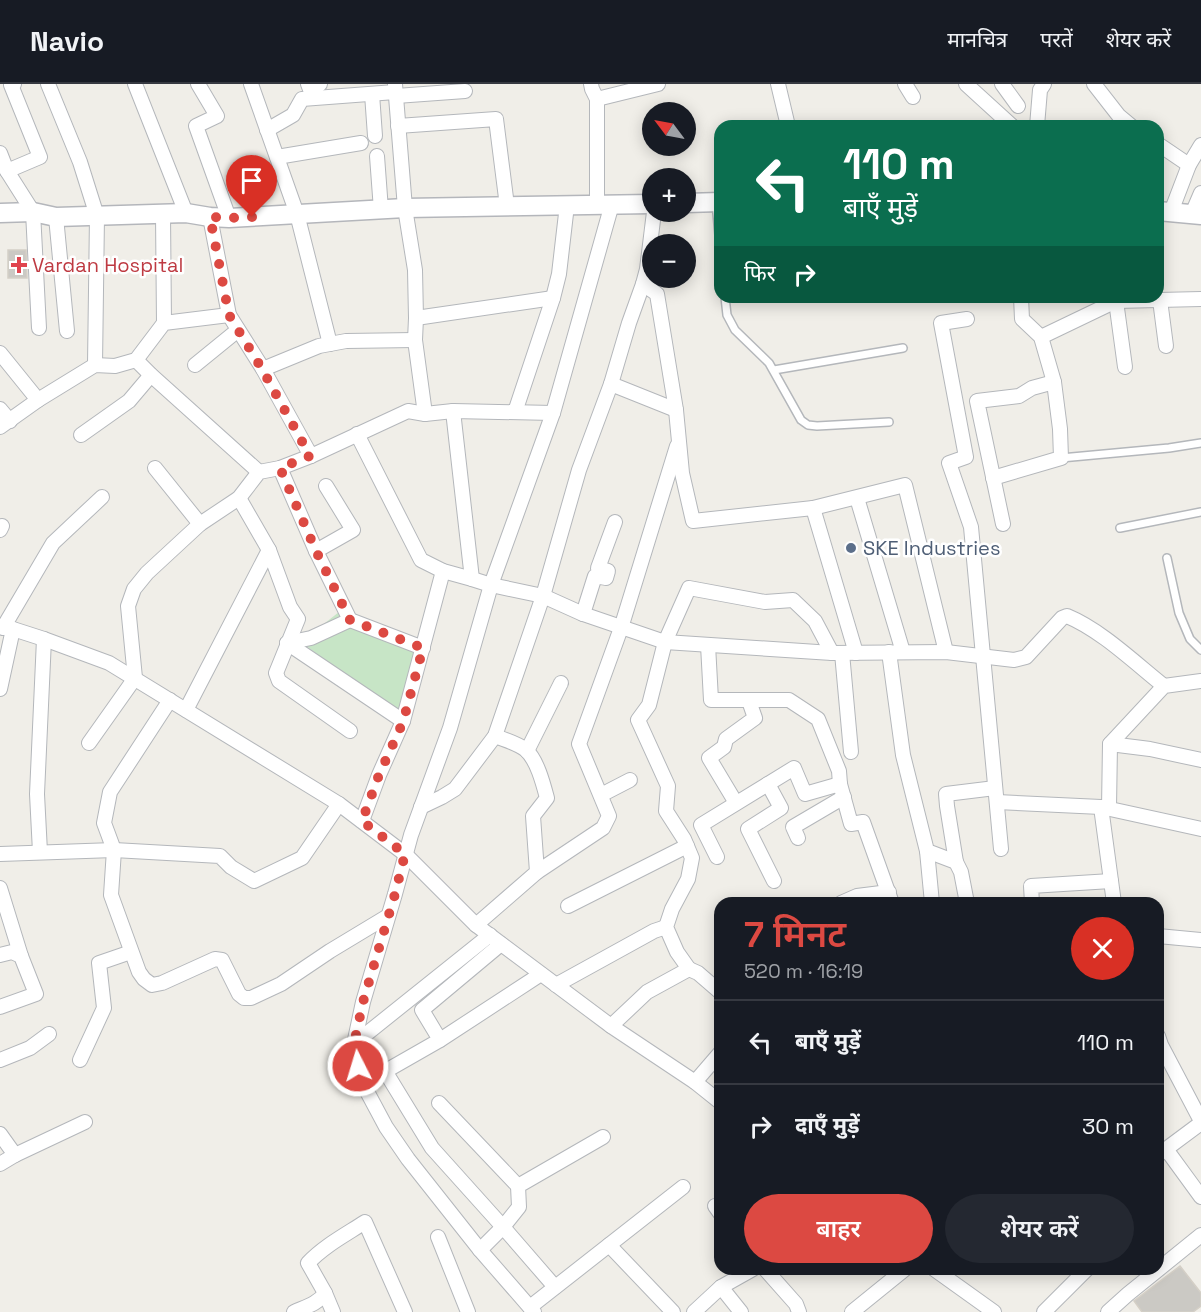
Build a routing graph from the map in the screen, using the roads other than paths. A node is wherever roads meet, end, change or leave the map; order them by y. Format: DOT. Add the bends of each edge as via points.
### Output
graph roads {
  1 [pos="14,84"];
  2 [pos="48,84"];
  3 [pos="135,84"];
  4 [pos="198,84"];
  5 [pos="251,84"];
  6 [pos="308,84"];
  7 [pos="320,84"];
  8 [pos="591,84"];
  9 [pos="658,84"];
  10 [pos="778,84"];
  11 [pos="905,84"];
  12 [pos="966,84"];
  13 [pos="1002,84"];
  14 [pos="1094,84"];
  15 [pos="1040,86"];
  16 [pos="395,91"];
  17 [pos="465,91"];
  18 [pos="372,94"];
  19 [pos="913,97"];
  20 [pos="597,99"];
  21 [pos="1018,106"];
  22 [pos="787,120"];
  23 [pos="1005,120"];
  24 [pos="1037,120"];
  25 [pos="1124,120"];
  26 [pos="398,126"];
  27 [pos="267,130"];
  28 [pos="375,136"];
  29 [pos="361,143"];
  30 [pos="1201,145"];
  31 [pos="1164,148"];
  32 [pos="0,153"];
  33 [pos="377,156"];
  34 [pos="277,157"];
  35 [pos="1189,165"];
  36 [pos="7,171"];
  37 [pos="1201,193"];
  38 [pos="714,202"];
  39 [pos="696,203"];
  40 [pos="604,204"];
  41 [pos="642,204"];
  42 [pos="567,205"];
  43 [pos="507,206"];
  44 [pos="405,208"];
  45 [pos="381,210"];
  46 [pos="1165,211"];
  47 [pos="33,212"];
  48 [pos="0,213"];
  49 [pos="186,213"];
  50 [pos="163,214"];
  51 [pos="297,214"];
  52 [pos="1196,214"];
  53 [pos="97,216"];
  54 [pos="56,217"];
  55 [pos="220,218"];
  56 [pos="642,287"];
  57 [pos="649,288"];
  58 [pos="553,298"];
  59 [pos="1201,299"];
  60 [pos="1164,300"];
  61 [pos="726,303"];
  62 [pos="1021,303"];
  63 [pos="1112,303"];
  64 [pos="1116,303"];
  65 [pos="1160,303"];
  66 [pos="229,315"];
  67 [pos="416,318"];
  68 [pos="967,319"];
  69 [pos="164,323"];
  70 [pos="39,328"];
  71 [pos="238,330"];
  72 [pos="67,331"];
  73 [pos="1041,337"];
  74 [pos="416,340"];
  75 [pos="330,344"];
  76 [pos="1166,346"];
  77 [pos="903,348"];
  78 [pos="0,353"];
  79 [pos="136,360"];
  80 [pos="95,365"];
  81 [pos="195,365"];
  82 [pos="1125,367"];
  83 [pos="262,369"];
  84 [pos="774,370"];
  85 [pos="151,375"];
  86 [pos="1054,382"];
  87 [pos="611,384"];
  88 [pos="38,400"];
  89 [pos="0,409"];
  90 [pos="676,410"];
  91 [pos="453,411"];
  92 [pos="515,412"];
  93 [pos="553,413"];
  94 [pos="425,414"];
  95 [pos="889,422"];
  96 [pos="5,424"];
  97 [pos="357,434"];
  98 [pos="81,435"];
  99 [pos="679,442"];
  100 [pos="1201,443"];
  101 [pos="310,456"];
  102 [pos="1061,458"];
  103 [pos="155,468"];
  104 [pos="280,468"];
  105 [pos="259,472"];
  106 [pos="993,478"];
  107 [pos="326,486"];
  108 [pos="102,497"];
  109 [pos="238,498"];
  110 [pos="857,498"];
  111 [pos="813,508"];
  112 [pos="1201,512"];
  113 [pos="615,522"];
  114 [pos="200,524"];
  115 [pos="1003,524"];
  116 [pos="1120,528"];
  117 [pos="269,550"];
  118 [pos="316,551"];
  119 [pos="1167,558"];
  120 [pos="443,571"];
  121 [pos="472,579"];
  122 [pos="491,585"];
  123 [pos="543,596"];
  124 [pos="583,614"];
  125 [pos="350,620"];
  126 [pos="5,628"];
  127 [pos="621,628"];
  128 [pos="44,639"];
  129 [pos="665,642"];
  130 [pos="287,643"];
  131 [pos="708,645"];
  132 [pos="423,648"];
  133 [pos="1201,650"];
  134 [pos="896,652"];
  135 [pos="946,652"];
  136 [pos="837,653"];
  137 [pos="856,653"];
  138 [pos="982,656"];
  139 [pos="135,678"];
  140 [pos="1201,681"];
  141 [pos="561,683"];
  142 [pos="1164,686"];
  143 [pos="0,688"];
  144 [pos="170,700"];
  145 [pos="749,701"];
  146 [pos="186,710"];
  147 [pos="403,722"];
  148 [pos="350,730"];
  149 [pos="495,736"];
  150 [pos="89,743"];
  151 [pos="1110,744"];
  152 [pos="527,751"];
  153 [pos="851,752"];
  154 [pos="1201,760"];
  155 [pos="630,780"];
  156 [pos="768,784"];
  157 [pos="842,790"];
  158 [pos="601,795"];
  159 [pos="996,795"];
  160 [pos="736,803"];
  161 [pos="339,804"];
  162 [pos="421,807"];
  163 [pos="1105,807"];
  164 [pos="362,821"];
  165 [pos="1201,829"];
  166 [pos="798,838"];
  167 [pos="687,846"];
  168 [pos="1001,849"];
  169 [pos="114,850"];
  170 [pos="927,851"];
  171 [pos="40,852"];
  172 [pos="0,854"];
  173 [pos="405,854"];
  174 [pos="717,857"];
  175 [pos="956,861"];
  176 [pos="537,872"];
  177 [pos="774,881"];
  178 [pos="1111,881"];
  179 [pos="0,888"];
  180 [pos="855,897"];
  181 [pos="874,897"];
  182 [pos="891,897"];
  183 [pos="931,897"];
  184 [pos="966,897"];
  185 [pos="1032,897"];
  186 [pos="1113,897"];
  187 [pos="568,906"];
  188 [pos="388,916"];
  189 [pos="476,925"];
  190 [pos="666,927"];
  191 [pos="1164,937"];
  192 [pos="495,939"];
  193 [pos="1201,940"];
  194 [pos="131,952"];
  195 [pos="0,955"];
  196 [pos="21,956"];
  197 [pos="689,969"];
  198 [pos="541,974"];
  199 [pos="556,985"];
  200 [pos="714,987"];
  201 [pos="0,1006"];
  202 [pos="611,1026"];
  203 [pos="49,1034"];
  204 [pos="440,1040"];
  205 [pos="355,1043"];
  206 [pos="1164,1051"];
  207 [pos="80,1059"];
  208 [pos="0,1060"];
  209 [pos="714,1060"];
  210 [pos="385,1071"];
  211 [pos="695,1082"];
  212 [pos="363,1084"];
  213 [pos="714,1097"];
  214 [pos="439,1103"];
  215 [pos="85,1122"];
  216 [pos="1201,1122"];
  217 [pos="0,1134"];
  218 [pos="603,1137"];
  219 [pos="1164,1150"];
  220 [pos="1164,1154"];
  221 [pos="15,1155"];
  222 [pos="0,1164"];
  223 [pos="518,1186"];
  224 [pos="683,1187"];
  225 [pos="1201,1197"];
  226 [pos="503,1227"];
  227 [pos="1201,1235"];
  228 [pos="438,1237"];
  229 [pos="609,1245"];
  230 [pos="480,1250"];
  231 [pos="1164,1265"];
  232 [pos="742,1275"];
  233 [pos="770,1275"];
  234 [pos="898,1275"];
  235 [pos="942,1275"];
  236 [pos="1081,1275"];
  237 [pos="1152,1275"];
  238 [pos="555,1287"];
  239 [pos="721,1287"];
  240 [pos="324,1293"];
  241 [pos="532,1310"];
  242 [pos="294,1312"];
  243 [pos="333,1312"];
  244 [pos="405,1312"];
  245 [pos="468,1312"];
  246 [pos="673,1312"];
  247 [pos="694,1312"];
  248 [pos="741,1312"];
  249 [pos="799,1312"];
  250 [pos="852,1312"];
  251 [pos="994,1312"];
  252 [pos="1044,1312"];
  253 [pos="1108,1312"];
  1 -- 36 [label="street" via="11,86 40,157"];
  2 -- 53 [label="street"];
  3 -- 49 [label="street"];
  4 -- 55 [label="street" via="217,116 196,126"];
  5 -- 27 [label="street"];
  6 -- 7 [label="street" via="311,92"];
  8 -- 20 [label="street"];
  9 -- 20 [label="street"];
  10 -- 22 [label="street"];
  11 -- 19 [label="street"];
  12 -- 23 [label="street"];
  13 -- 21 [label="street"];
  14 -- 25 [label="street"];
  15 -- 24 [label="street"];
  16 -- 17 [label="street"];
  16 -- 18 [label="street"];
  16 -- 26 [label="street"];
  18 -- 27 [label="street" via="302,99 293,116"];
  18 -- 28 [label="street"];
  20 -- 40 [label="street"];
  26 -- 43 [label="street" via="496,119"];
  26 -- 44 [label="street"];
  27 -- 34 [label="street"];
  29 -- 34 [label="street"];
  30 -- 35 [label="street"];
  31 -- 35 [label="street"];
  32 -- 36 [label="street"];
  33 -- 45 [label="street"];
  34 -- 51 [label="street"];
  35 -- 46 [label="street"];
  36 -- 47 [label="street"];
  37 -- 52 [label="street"];
  38 -- 39 [label="street"];
  40 -- 41 [label="street"];
  40 -- 42 [label="street"];
  40 -- 93 [label="street"];
  42 -- 43 [label="street"];
  42 -- 58 [label="street"];
  43 -- 44 [label="street"];
  44 -- 45 [label="street"];
  44 -- 67 [label="street" via="415,270"];
  45 -- 51 [label="street"];
  46 -- 52 [label="street"];
  47 -- 48 [label="street"];
  47 -- 54 [label="street"];
  47 -- 70 [label="street"];
  49 -- 50 [label="street"];
  49 -- 55 [label="street"];
  50 -- 53 [label="street"];
  50 -- 69 [label="street"];
  51 -- 55 [label="street"];
  51 -- 75 [label="street"];
  53 -- 54 [label="street"];
  53 -- 80 [label="street"];
  54 -- 72 [label="street"];
  55 -- 66 [label="street"];
  56 -- 87 [label="street"];
  57 -- 90 [label="street" via="657,294"];
  58 -- 67 [label="street"];
  58 -- 92 [label="street"];
  59 -- 60 [label="street"];
  61 -- 84 [label="lane" via="735,330"];
  62 -- 73 [label="street" via="1022,319"];
  63 -- 73 [label="street"];
  64 -- 82 [label="street"];
  65 -- 76 [label="street"];
  66 -- 69 [label="street"];
  66 -- 71 [label="street"];
  67 -- 74 [label="street"];
  68 -- 138 [label="street" via="940,323 966,457 949,462 971,527"];
  69 -- 79 [label="street"];
  71 -- 81 [label="street"];
  71 -- 83 [label="street"];
  73 -- 86 [label="street"];
  74 -- 75 [label="street"];
  74 -- 94 [label="street"];
  75 -- 83 [label="street"];
  77 -- 84 [label="lane"];
  78 -- 88 [label="street"];
  79 -- 80 [label="street" via="115,366"];
  79 -- 85 [label="street"];
  80 -- 88 [label="street"];
  83 -- 101 [label="street"];
  84 -- 95 [label="lane" via="795,412 808,425"];
  85 -- 98 [label="street" via="129,401"];
  85 -- 105 [label="street"];
  86 -- 102 [label="street"];
  86 -- 106 [label="street" via="1019,396 977,401"];
  87 -- 90 [label="street"];
  87 -- 123 [label="street" via="579,470"];
  88 -- 96 [label="street"];
  89 -- 96 [label="street"];
  90 -- 99 [label="street"];
  91 -- 92 [label="street"];
  91 -- 94 [label="street"];
  91 -- 121 [label="street"];
  92 -- 93 [label="street"];
  93 -- 122 [label="street"];
  94 -- 97 [label="street" via="408,411"];
  97 -- 101 [label="street"];
  97 -- 120 [label="street" via="422,560"];
  99 -- 111 [label="street" via="693,521"];
  99 -- 127 [label="street"];
  100 -- 102 [label="lane"];
  101 -- 104 [label="street"];
  102 -- 106 [label="street"];
  103 -- 114 [label="street"];
  104 -- 105 [label="street"];
  104 -- 118 [label="street"];
  105 -- 109 [label="street"];
  106 -- 115 [label="street"];
  107 -- 118 [label="street" via="353,530"];
  108 -- 126 [label="street" via="53,543"];
  109 -- 114 [label="street"];
  109 -- 117 [label="street"];
  110 -- 111 [label="street"];
  110 -- 134 [label="street"];
  110 -- 135 [label="street" via="905,485"];
  111 -- 137 [label="street"];
  112 -- 116 [label="lane"];
  113 -- 124 [label="street" via="598,568 608,571 606,578 595,576"];
  114 -- 139 [label="street" via="134,589 128,606"];
  117 -- 130 [label="street" via="298,619"];
  117 -- 146 [label="street"];
  118 -- 125 [label="street"];
  119 -- 133 [label="lane" via="1179,613 1190,639"];
  120 -- 121 [label="street"];
  120 -- 132 [label="street"];
  121 -- 122 [label="street"];
  122 -- 123 [label="street"];
  122 -- 162 [label="street" via="450,728"];
  123 -- 124 [label="street"];
  123 -- 149 [label="street"];
  124 -- 127 [label="street"];
  125 -- 130 [label="street" via="311,638"];
  125 -- 132 [label="street"];
  126 -- 128 [label="street"];
  126 -- 143 [label="street"];
  127 -- 129 [label="street"];
  127 -- 158 [label="street" via="579,744"];
  128 -- 139 [label="street" via="109,663"];
  128 -- 171 [label="street" via="37,794"];
  129 -- 131 [label="street"];
  129 -- 136 [label="street" via="689,588 765,602 793,600 815,621"];
  129 -- 167 [label="street" via="649,705 638,720 668,786 666,811"];
  130 -- 147 [label="street"];
  130 -- 148 [label="street" via="276,673 279,681"];
  131 -- 136 [label="street"];
  131 -- 145 [label="street" via="711,700"];
  132 -- 147 [label="street"];
  134 -- 135 [label="street"];
  134 -- 137 [label="street"];
  134 -- 170 [label="street" via="903,755"];
  135 -- 138 [label="street"];
  136 -- 137 [label="street"];
  136 -- 153 [label="street"];
  138 -- 142 [label="street" via="1014,660 1026,657 1067,616 1099,634"];
  138 -- 159 [label="street"];
  139 -- 144 [label="street"];
  139 -- 150 [label="street"];
  140 -- 142 [label="street"];
  141 -- 152 [label="street"];
  142 -- 151 [label="street"];
  144 -- 146 [label="street"];
  144 -- 169 [label="street" via="110,792 104,822"];
  145 -- 157 [label="street" via="789,700 818,718 839,771"];
  145 -- 160 [label="street" via="755,718 726,739 724,747 709,758"];
  146 -- 161 [label="street"];
  147 -- 164 [label="street"];
  149 -- 152 [label="street"];
  149 -- 162 [label="street" via="455,789"];
  151 -- 154 [label="street"];
  151 -- 163 [label="street"];
  152 -- 176 [label="street" via="547,798 533,816"];
  155 -- 158 [label="street"];
  156 -- 157 [label="street" via="794,768 805,794"];
  156 -- 160 [label="street"];
  156 -- 177 [label="street" via="781,808 748,829"];
  157 -- 166 [label="street" via="793,827"];
  157 -- 182 [label="street" via="851,824 863,822"];
  158 -- 176 [label="street" via="609,816 603,828"];
  159 -- 163 [label="street"];
  159 -- 168 [label="street"];
  159 -- 175 [label="street" via="946,794"];
  160 -- 174 [label="street" via="701,825"];
  161 -- 164 [label="street"];
  161 -- 169 [label="street" via="302,858 254,881 220,856"];
  162 -- 173 [label="street"];
  163 -- 165 [label="street"];
  163 -- 178 [label="street"];
  164 -- 173 [label="street"];
  167 -- 187 [label="street"];
  167 -- 190 [label="street" via="692,858 690,872"];
  169 -- 171 [label="street"];
  169 -- 194 [label="street" via="111,895"];
  170 -- 175 [label="street"];
  170 -- 183 [label="street"];
  171 -- 172 [label="street"];
  173 -- 188 [label="street"];
  173 -- 189 [label="street"];
  175 -- 184 [label="street"];
  176 -- 189 [label="street"];
  178 -- 185 [label="street" via="1031,886"];
  178 -- 186 [label="street"];
  179 -- 196 [label="street"];
  180 -- 181 [label="street"];
  188 -- 194 [label="street" via="281,984 251,998 239,994 222,960 215,959 152,985 139,972"];
  188 -- 205 [label="street"];
  189 -- 192 [label="street"];
  190 -- 197 [label="street"];
  190 -- 199 [label="street"];
  191 -- 193 [label="street"];
  192 -- 198 [label="street"];
  192 -- 204 [label="street" via="422,1010"];
  192 -- 205 [label="street"];
  194 -- 207 [label="street" via="99,963 104,1008"];
  195 -- 196 [label="street" via="12,952"];
  196 -- 201 [label="street" via="36,994"];
  197 -- 200 [label="street"];
  197 -- 202 [label="street" via="647,992"];
  198 -- 199 [label="street"];
  198 -- 204 [label="street"];
  199 -- 202 [label="street"];
  202 -- 211 [label="street"];
  203 -- 208 [label="street" via="30,1048"];
  204 -- 210 [label="street"];
  205 -- 212 [label="street" via="353,1049"];
  206 -- 216 [label="street"];
  209 -- 211 [label="street"];
  210 -- 212 [label="street"];
  210 -- 226 [label="street" via="432,1148"];
  211 -- 213 [label="street"];
  212 -- 230 [label="street" via="408,1160"];
  214 -- 223 [label="street"];
  215 -- 221 [label="street"];
  216 -- 219 [label="street"];
  217 -- 221 [label="street"];
  218 -- 223 [label="street"];
  220 -- 225 [label="street"];
  221 -- 222 [label="street"];
  223 -- 226 [label="street" via="519,1207"];
  224 -- 229 [label="street"];
  226 -- 230 [label="street"];
  226 -- 238 [label="street"];
  227 -- 231 [label="street"];
  228 -- 245 [label="street"];
  229 -- 238 [label="street"];
  229 -- 246 [label="street"];
  230 -- 241 [label="street"];
  232 -- 239 [label="street"];
  233 -- 249 [label="street"];
  234 -- 250 [label="street"];
  235 -- 251 [label="street"];
  236 -- 252 [label="street"];
  237 -- 253 [label="street"];
  238 -- 241 [label="street"];
  239 -- 247 [label="street"];
  239 -- 248 [label="street"];
  240 -- 242 [label="street" via="321,1299"];
  240 -- 243 [label="street"];
  240 -- 244 [label="street" via="308,1263 364,1222"];
}
